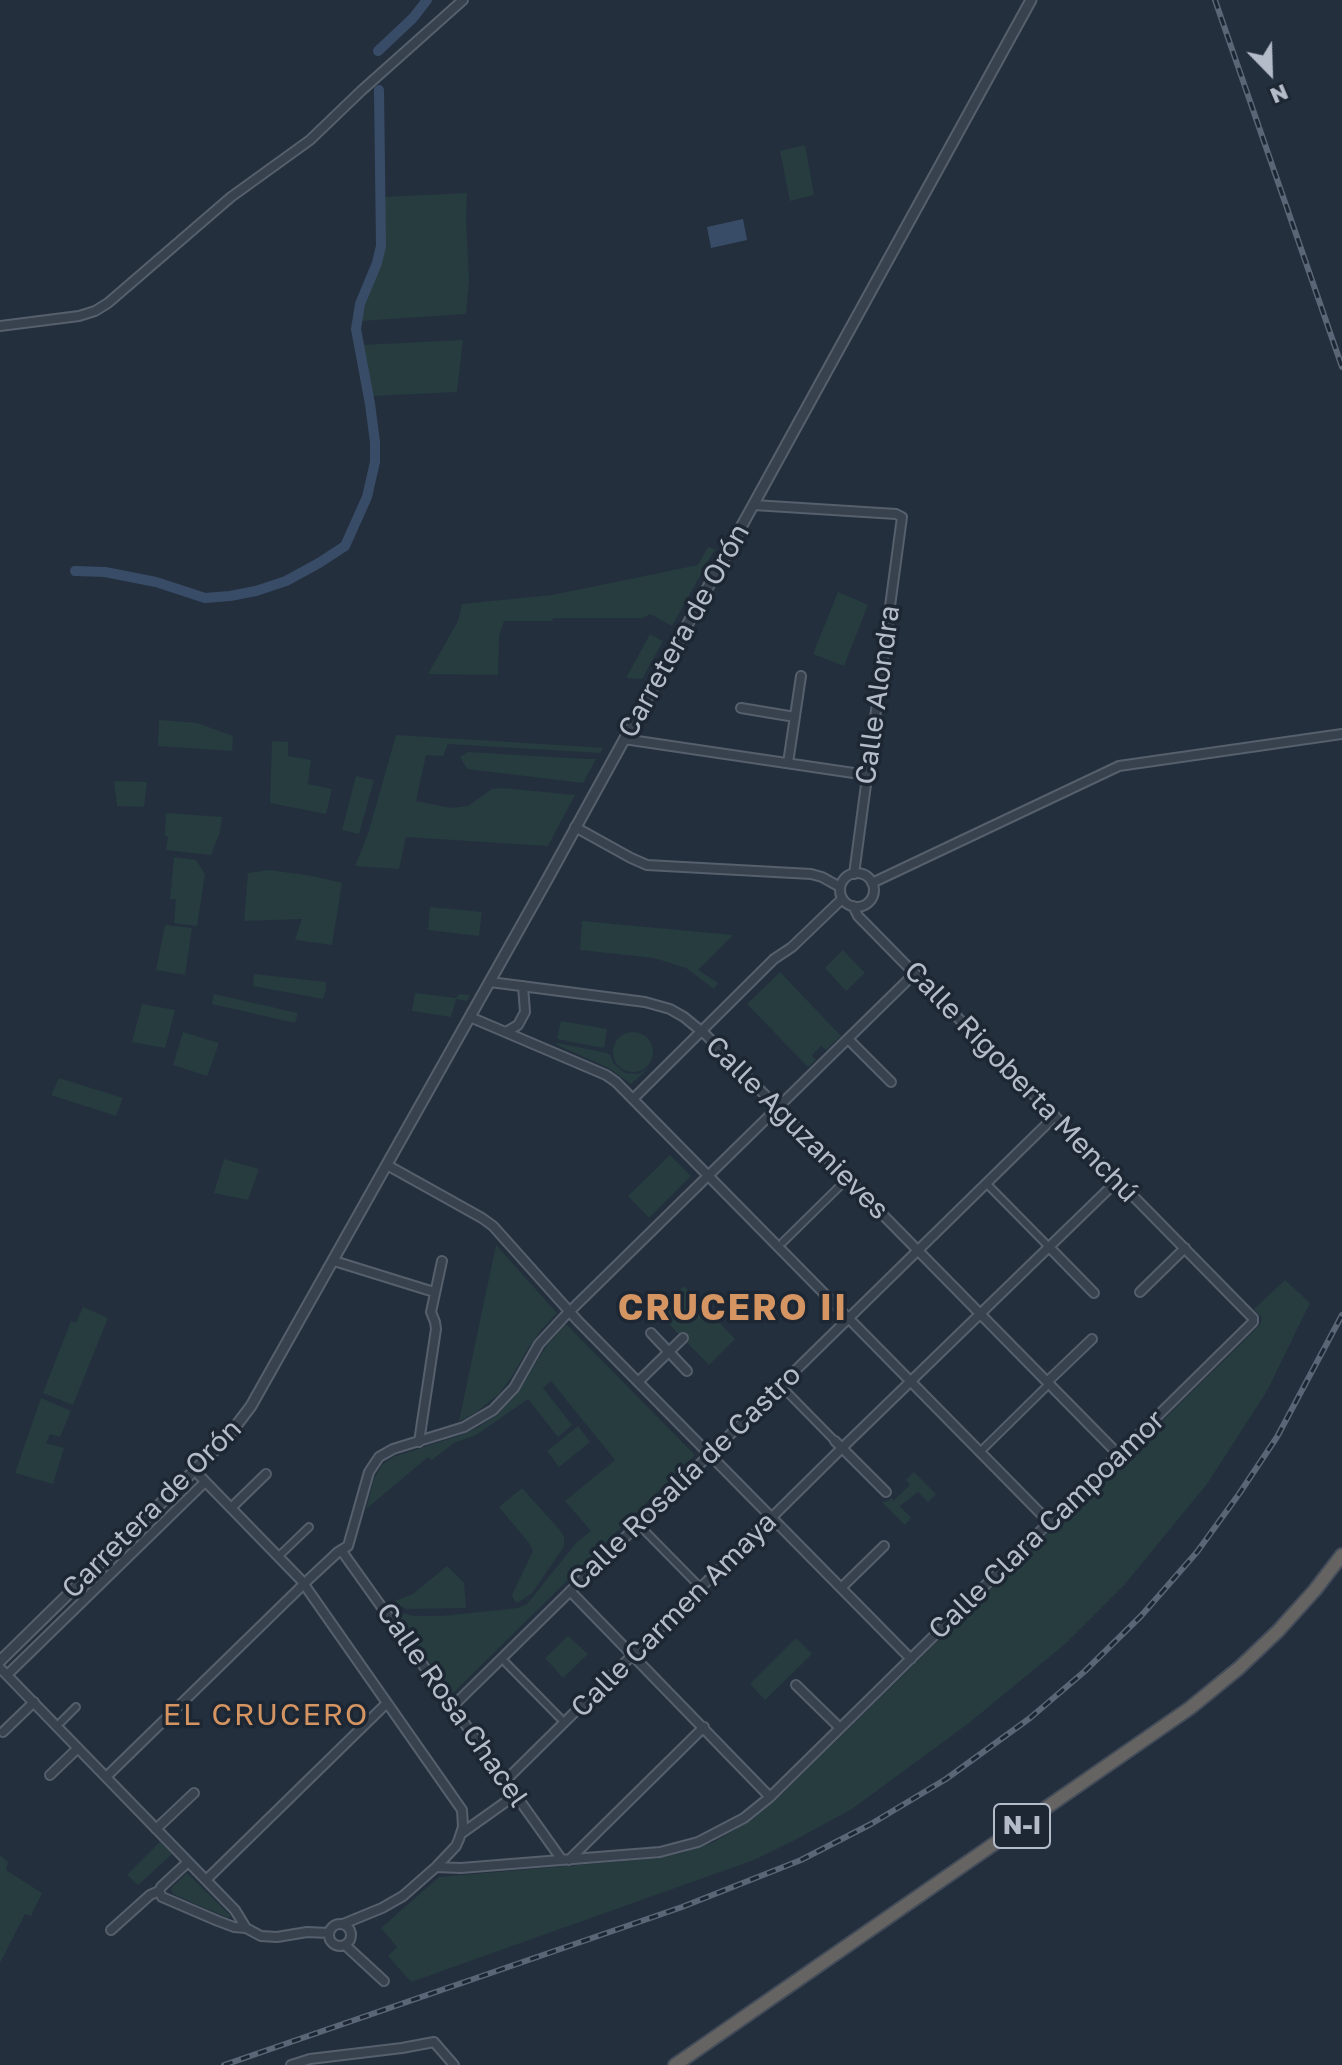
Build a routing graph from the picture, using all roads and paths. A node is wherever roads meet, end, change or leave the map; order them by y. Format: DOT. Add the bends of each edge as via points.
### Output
graph roads {
  1 [pos="463,0"];
  2 [pos="1020,0"];
  3 [pos="1031,0"];
  4 [pos="1025,10"];
  5 [pos="0,326"];
  6 [pos="754,505"];
  7 [pos="801,676"];
  8 [pos="741,708"];
  9 [pos="795,717"];
  10 [pos="1342,734"];
  11 [pos="624,739"];
  12 [pos="789,758"];
  13 [pos="867,775"];
  14 [pos="575,827"];
  15 [pos="854,874"];
  16 [pos="872,883"];
  17 [pos="840,887"];
  18 [pos="842,899"];
  19 [pos="853,906"];
  20 [pos="915,973"];
  21 [pos="490,982"];
  22 [pos="523,986"];
  23 [pos="470,1017"];
  24 [pos="701,1031"];
  25 [pos="506,1032"];
  26 [pos="848,1039"];
  27 [pos="891,1082"];
  28 [pos="634,1098"];
  29 [pos="777,1108"];
  30 [pos="1055,1116"];
  31 [pos="387,1165"];
  32 [pos="709,1175"];
  33 [pos="1118,1180"];
  34 [pos="843,1183"];
  35 [pos="986,1183"];
  36 [pos="783,1242"];
  37 [pos="1049,1247"];
  38 [pos="1185,1248"];
  39 [pos="917,1250"];
  40 [pos="334,1261"];
  41 [pos="442,1261"];
  42 [pos="434,1292"];
  43 [pos="1140,1292"];
  44 [pos="1094,1293"];
  45 [pos="569,1312"];
  46 [pos="980,1313"];
  47 [pos="849,1317"];
  48 [pos="1254,1320"];
  49 [pos="651,1333"];
  50 [pos="683,1338"];
  51 [pos="1092,1339"];
  52 [pos="669,1352"];
  53 [pos="687,1371"];
  54 [pos="911,1381"];
  55 [pos="638,1382"];
  56 [pos="1046,1385"];
  57 [pos="785,1390"];
  58 [pos="835,1441"];
  59 [pos="419,1442"];
  60 [pos="842,1448"];
  61 [pos="984,1448"];
  62 [pos="709,1454"];
  63 [pos="1119,1455"];
  64 [pos="195,1471"];
  65 [pos="266,1474"];
  66 [pos="205,1482"];
  67 [pos="886,1492"];
  68 [pos="231,1508"];
  69 [pos="772,1518"];
  70 [pos="1049,1522"];
  71 [pos="309,1527"];
  72 [pos="643,1529"];
  73 [pos="884,1546"];
  74 [pos="341,1550"];
  75 [pos="282,1553"];
  76 [pos="1342,1555"];
  77 [pos="304,1584"];
  78 [pos="697,1584"];
  79 [pos="841,1588"];
  80 [pos="570,1591"];
  81 [pos="633,1656"];
  82 [pos="911,1659"];
  83 [pos="0,1661"];
  84 [pos="506,1663"];
  85 [pos="3,1672"];
  86 [pos="796,1685"];
  87 [pos="34,1702"];
  88 [pos="387,1703"];
  89 [pos="453,1706"];
  90 [pos="76,1707"];
  91 [pos="560,1718"];
  92 [pos="61,1722"];
  93 [pos="704,1727"];
  94 [pos="840,1728"];
  95 [pos="3,1732"];
  96 [pos="78,1748"];
  97 [pos="50,1775"];
  98 [pos="106,1777"];
  99 [pos="506,1780"];
  100 [pos="194,1793"];
  101 [pos="770,1797"];
  102 [pos="507,1801"];
  103 [pos="156,1829"];
  104 [pos="463,1830"];
  105 [pos="565,1860"];
  106 [pos="188,1862"];
  107 [pos="436,1867"];
  108 [pos="206,1880"];
  109 [pos="159,1891"];
  110 [pos="343,1924"];
  111 [pos="246,1928"];
  112 [pos="111,1930"];
  113 [pos="329,1933"];
  114 [pos="345,1945"];
  115 [pos="384,1981"];
  116 [pos="291,2065"];
  117 [pos="454,2065"];
  118 [pos="675,2065"];
  1 -- 5 [label="street" via="310,140 231,197 108,303 79,316"];
  2 -- 4 [label="street"];
  3 -- 4 [label="street, Carretera de Orón"];
  4 -- 6 [label="street, Carretera de Orón"];
  6 -- 11 [label="street, Carretera de Orón"];
  6 -- 13 [label="street, Calle Alondra" via="902,517"];
  7 -- 9 [label="street"];
  8 -- 9 [label="street"];
  9 -- 12 [label="street"];
  10 -- 16 [label="street" via="1119,766"];
  11 -- 12 [label="street"];
  11 -- 14 [label="street, Carretera de Orón"];
  12 -- 13 [label="street"];
  13 -- 15 [label="street, Calle Alondra"];
  14 -- 17 [label="street" via="647,865 811,874"];
  14 -- 21 [label="street, Carretera de Orón"];
  15 -- 16 [label="street"];
  15 -- 17 [label="street"];
  16 -- 19 [label="street" via="871,898"];
  17 -- 18 [label="street"];
  18 -- 19 [label="street"];
  18 -- 24 [label="street"];
  19 -- 20 [label="street, Calle Rigoberta Menchú"];
  20 -- 26 [label="street"];
  20 -- 30 [label="street, Calle Rigoberta Menchú"];
  21 -- 22 [label="street, Calle Aguzanieves"];
  21 -- 23 [label="street, Carretera de Orón"];
  22 -- 24 [label="street, Calle Aguzanieves" via="653,1004 676,1012"];
  22 -- 25 [label="street" via="525,1012"];
  23 -- 25 [label="street"];
  23 -- 31 [label="street, Carretera de Orón"];
  24 -- 28 [label="street"];
  24 -- 29 [label="street, Calle Aguzanieves"];
  25 -- 28 [label="street" via="606,1075"];
  26 -- 27 [label="street"];
  26 -- 29 [label="street"];
  28 -- 32 [label="street"];
  29 -- 32 [label="street"];
  29 -- 39 [label="street, Calle Aguzanieves"];
  30 -- 33 [label="street, Calle Rigoberta Menchú"];
  30 -- 35 [label="street, Calle Rosalía de Castro"];
  31 -- 40 [label="street, Carretera de Orón"];
  31 -- 45 [label="street" via="487,1221"];
  32 -- 45 [label="street"];
  32 -- 47 [label="street"];
  33 -- 37 [label="street, Calle Carmen Amaya"];
  33 -- 38 [label="street, Calle Rigoberta Menchú"];
  34 -- 36 [label="street"];
  35 -- 37 [label="street"];
  35 -- 39 [label="street, Calle Rosalía de Castro"];
  37 -- 44 [label="street"];
  37 -- 46 [label="street, Calle Carmen Amaya"];
  38 -- 43 [label="street"];
  38 -- 48 [label="street, Calle Rigoberta Menchú"];
  39 -- 46 [label="street, Calle Aguzanieves"];
  39 -- 47 [label="street, Calle Rosalía de Castro"];
  40 -- 42 [label="street"];
  40 -- 64 [label="street, Carretera de Orón" via="251,1406"];
  41 -- 42 [label="street"];
  42 -- 59 [label="street" via="431,1312 436,1329"];
  45 -- 55 [label="street"];
  45 -- 59 [label="street" via="539,1344 514,1388 493,1410 464,1427"];
  46 -- 54 [label="street, Calle Carmen Amaya"];
  46 -- 56 [label="street, Calle Aguzanieves"];
  47 -- 54 [label="street"];
  47 -- 62 [label="street, Calle Rosalía de Castro"];
  48 -- 63 [label="street, Calle Clara Campoamor"];
  49 -- 52 [label="street"];
  50 -- 52 [label="street"];
  51 -- 56 [label="street"];
  52 -- 53 [label="street"];
  52 -- 55 [label="street"];
  54 -- 60 [label="street, Calle Carmen Amaya"];
  54 -- 70 [label="street"];
  55 -- 62 [label="street"];
  56 -- 61 [label="street"];
  56 -- 63 [label="street, Calle Aguzanieves"];
  57 -- 58 [label="street"];
  58 -- 60 [label="street"];
  59 -- 74 [label="street" via="379,1457 369,1472 352,1539"];
  60 -- 67 [label="street"];
  60 -- 69 [label="street, Calle Carmen Amaya"];
  62 -- 69 [label="street"];
  62 -- 80 [label="street, Calle Rosalía de Castro"];
  63 -- 70 [label="street, Calle Clara Campoamor"];
  64 -- 66 [label="street"];
  64 -- 83 [label="street, Carretera de Orón"];
  65 -- 68 [label="street"];
  66 -- 68 [label="street"];
  66 -- 85 [label="street"];
  68 -- 77 [label="street"];
  69 -- 79 [label="street"];
  69 -- 81 [label="street, Calle Carmen Amaya"];
  70 -- 82 [label="street, Calle Clara Campoamor"];
  71 -- 75 [label="street"];
  72 -- 78 [label="street"];
  73 -- 79 [label="street"];
  74 -- 77 [label="street"];
  74 -- 89 [label="street, Calle Rosa Chacel"];
  76 -- 118 [label="highway, N-I" via="1278,1631 1190,1708"];
  77 -- 88 [label="street"];
  77 -- 98 [label="street"];
  79 -- 82 [label="street"];
  80 -- 81 [label="street"];
  80 -- 89 [label="street, Calle Rosalía de Castro"];
  81 -- 93 [label="street"];
  81 -- 99 [label="street, Calle Carmen Amaya"];
  82 -- 94 [label="street, Calle Clara Campoamor"];
  84 -- 91 [label="street"];
  85 -- 87 [label="street"];
  86 -- 94 [label="street"];
  87 -- 95 [label="street"];
  87 -- 96 [label="street"];
  88 -- 104 [label="street" via="462,1810"];
  88 -- 108 [label="street"];
  89 -- 99 [label="street, Calle Rosa Chacel"];
  90 -- 92 [label="street"];
  93 -- 101 [label="street"];
  93 -- 105 [label="street"];
  94 -- 101 [label="street, Calle Clara Campoamor"];
  96 -- 97 [label="street"];
  96 -- 98 [label="street"];
  98 -- 103 [label="street"];
  99 -- 105 [label="street, Calle Rosa Chacel"];
  100 -- 103 [label="street"];
  101 -- 105 [label="street, Calle Clara Campoamor" via="732,1825 689,1845"];
  102 -- 104 [label="street"];
  103 -- 106 [label="street"];
  104 -- 107 [label="street"];
  105 -- 107 [label="street, Calle Clara Campoamor"];
  106 -- 108 [label="street"];
  106 -- 109 [label="street"];
  107 -- 110 [label="street" via="403,1896"];
  108 -- 111 [label="street"];
  109 -- 111 [label="street" via="218,1921"];
  109 -- 112 [label="street"];
  110 -- 113 [label="street"];
  110 -- 114 [label="street" via="351,1933"];
  111 -- 113 [label="street" via="269,1938"];
  113 -- 114 [label="street" via="332,1943"];
  114 -- 115 [label="street"];
  116 -- 117 [label="street" via="434,2042"];
}
